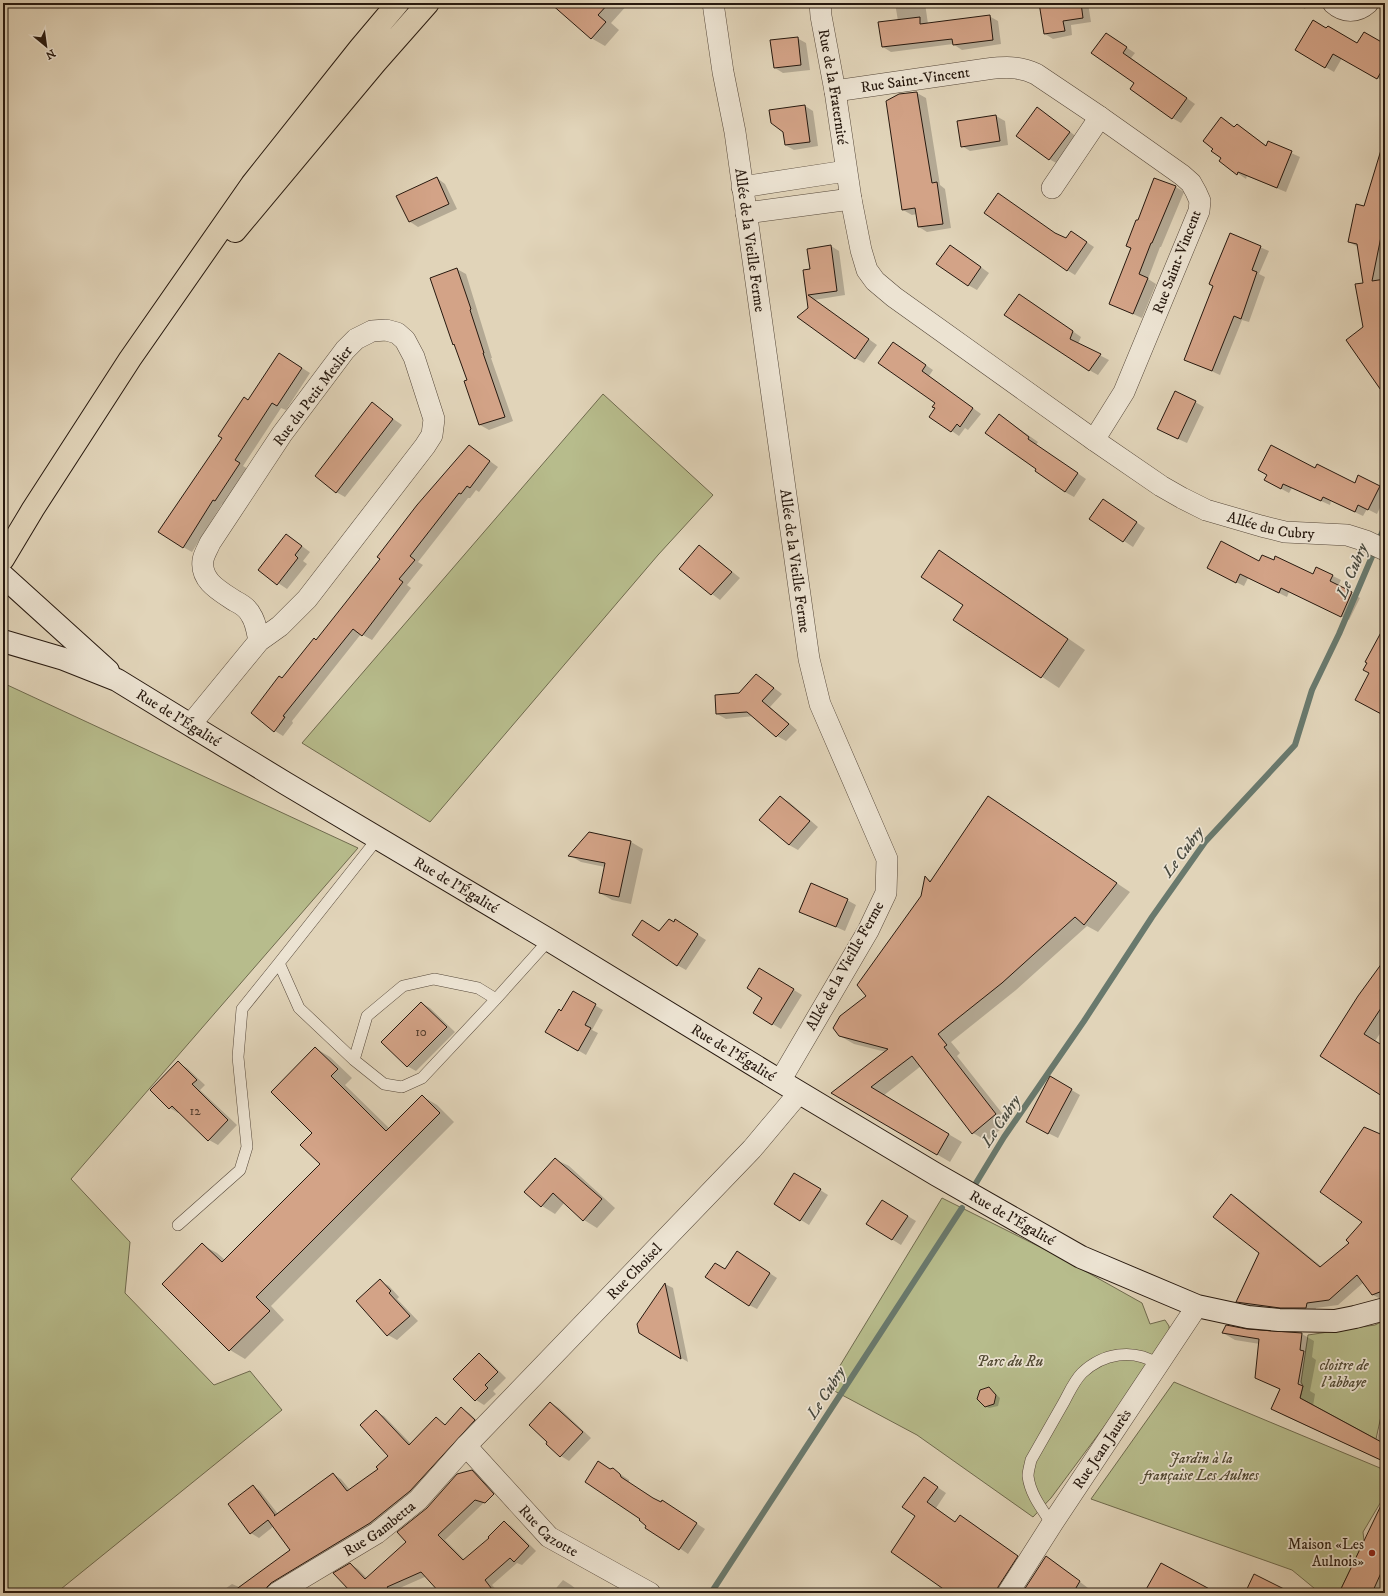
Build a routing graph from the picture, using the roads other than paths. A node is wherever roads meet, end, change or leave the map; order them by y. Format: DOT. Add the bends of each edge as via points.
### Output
graph roads {
  1 [pos="398,3"];
  2 [pos="428,3"];
  3 [pos="713,3"];
  4 [pos="820,3"];
  5 [pos="1333,3"];
  6 [pos="1368,3"];
  7 [pos="1378,3"];
  8 [pos="1385,7"];
  9 [pos="835,91"];
  10 [pos="1100,117"];
  11 [pos="846,171"];
  12 [pos="742,187"];
  13 [pos="1052,188"];
  14 [pos="851,199"];
  15 [pos="746,213"];
  16 [pos="130,359"];
  17 [pos="1094,440"];
  18 [pos="1385,550"];
  19 [pos="3,559"];
  20 [pos="3,576"];
  21 [pos="3,641"];
  22 [pos="259,641"];
  23 [pos="118,680"];
  24 [pos="191,724"];
  25 [pos="378,838"];
  26 [pos="549,940"];
  27 [pos="279,963"];
  28 [pos="496,999"];
  29 [pos="354,1060"];
  30 [pos="780,1081"];
  31 [pos="799,1093"];
  32 [pos="178,1225"];
  33 [pos="1197,1306"];
  34 [pos="1385,1309"];
  35 [pos="1158,1364"];
  36 [pos="466,1446"];
  37 [pos="1052,1524"];
  38 [pos="277,1593"];
  39 [pos="650,1593"];
  40 [pos="1008,1593"];
  1 -- 16 [label="main road" via="252,184"];
  2 -- 16 [label="main road"];
  3 -- 12 [label="street, Allée de la Vieille Ferme"];
  4 -- 9 [label="street, Rue de la Fraternité"];
  5 -- 6 [label="street" via="1352,11"];
  7 -- 8 [label="street"];
  9 -- 10 [label="street, Rue Saint-Vincent" via="1005,67 1036,74"];
  9 -- 11 [label="street, Rue de la Fraternité"];
  10 -- 13 [label="street"];
  10 -- 17 [label="street, Rue Saint-Vincent" via="1182,175 1191,183 1200,201 1199,211 1124,392"];
  11 -- 12 [label="street"];
  11 -- 14 [label="street"];
  12 -- 15 [label="street, Allée de la Vieille Ferme"];
  14 -- 15 [label="street"];
  14 -- 17 [label="street" via="864,261 875,280 894,297"];
  15 -- 30 [label="street, Allée de la Vieille Ferme" via="809,659 820,704 887,859 886,893 868,931"];
  16 -- 19 [label="main road"];
  17 -- 18 [label="street, Allée du Cubry" via="1161,486 1220,514 1285,532 1347,535"];
  20 -- 23 [label="street, Rue de l'Égalité"];
  21 -- 23 [label="street, Rue de l'Égalité" via="64,659"];
  22 -- 22 [label="street, Rue du Petit Meslier" via="280,626 307,599 432,435 434,419 414,357 405,340 397,333 386,330 372,331 356,339 345,350 282,434 210,543 203,559 207,580 216,589 243,605 251,614"];
  22 -- 24 [label="street, Rue du Petit Meslier"];
  23 -- 24 [label="street, Rue de l'Égalité"];
  24 -- 25 [label="street, Rue de l'Égalité"];
  25 -- 26 [label="street, Rue de l'Égalité"];
  25 -- 27 [label="lane"];
  26 -- 28 [label="lane"];
  26 -- 30 [label="street, Rue de l'Égalité"];
  27 -- 29 [label="lane" via="299,1008"];
  27 -- 32 [label="lane" via="242,1009 238,1057 246,1147 240,1170"];
  28 -- 29 [label="lane" via="422,1078 402,1087 384,1084"];
  28 -- 29 [label="lane" via="478,988 434,979 403,986 366,1016"];
  30 -- 31 [label="street, Rue de l'Égalité"];
  31 -- 33 [label="street, Rue de l'Égalité" via="1081,1257"];
  31 -- 36 [label="street, Rue Choisel" via="752,1149"];
  33 -- 34 [label="street, Rue de l'Égalité" via="1248,1317 1334,1321"];
  33 -- 35 [label="street, Rue Jean Jaurès"];
  35 -- 37 [label="street, Rue Jean Jaurès"];
  35 -- 37 [label="lane" via="1127,1354 1095,1363 1081,1374 1031,1460 1028,1475 1040,1507"];
  36 -- 38 [label="street, Rue Gambetta" via="418,1500 377,1533"];
  36 -- 39 [label="street, Rue Cazotte" via="549,1537"];
  37 -- 40 [label="street, Rue Jean Jaurès"];
}
